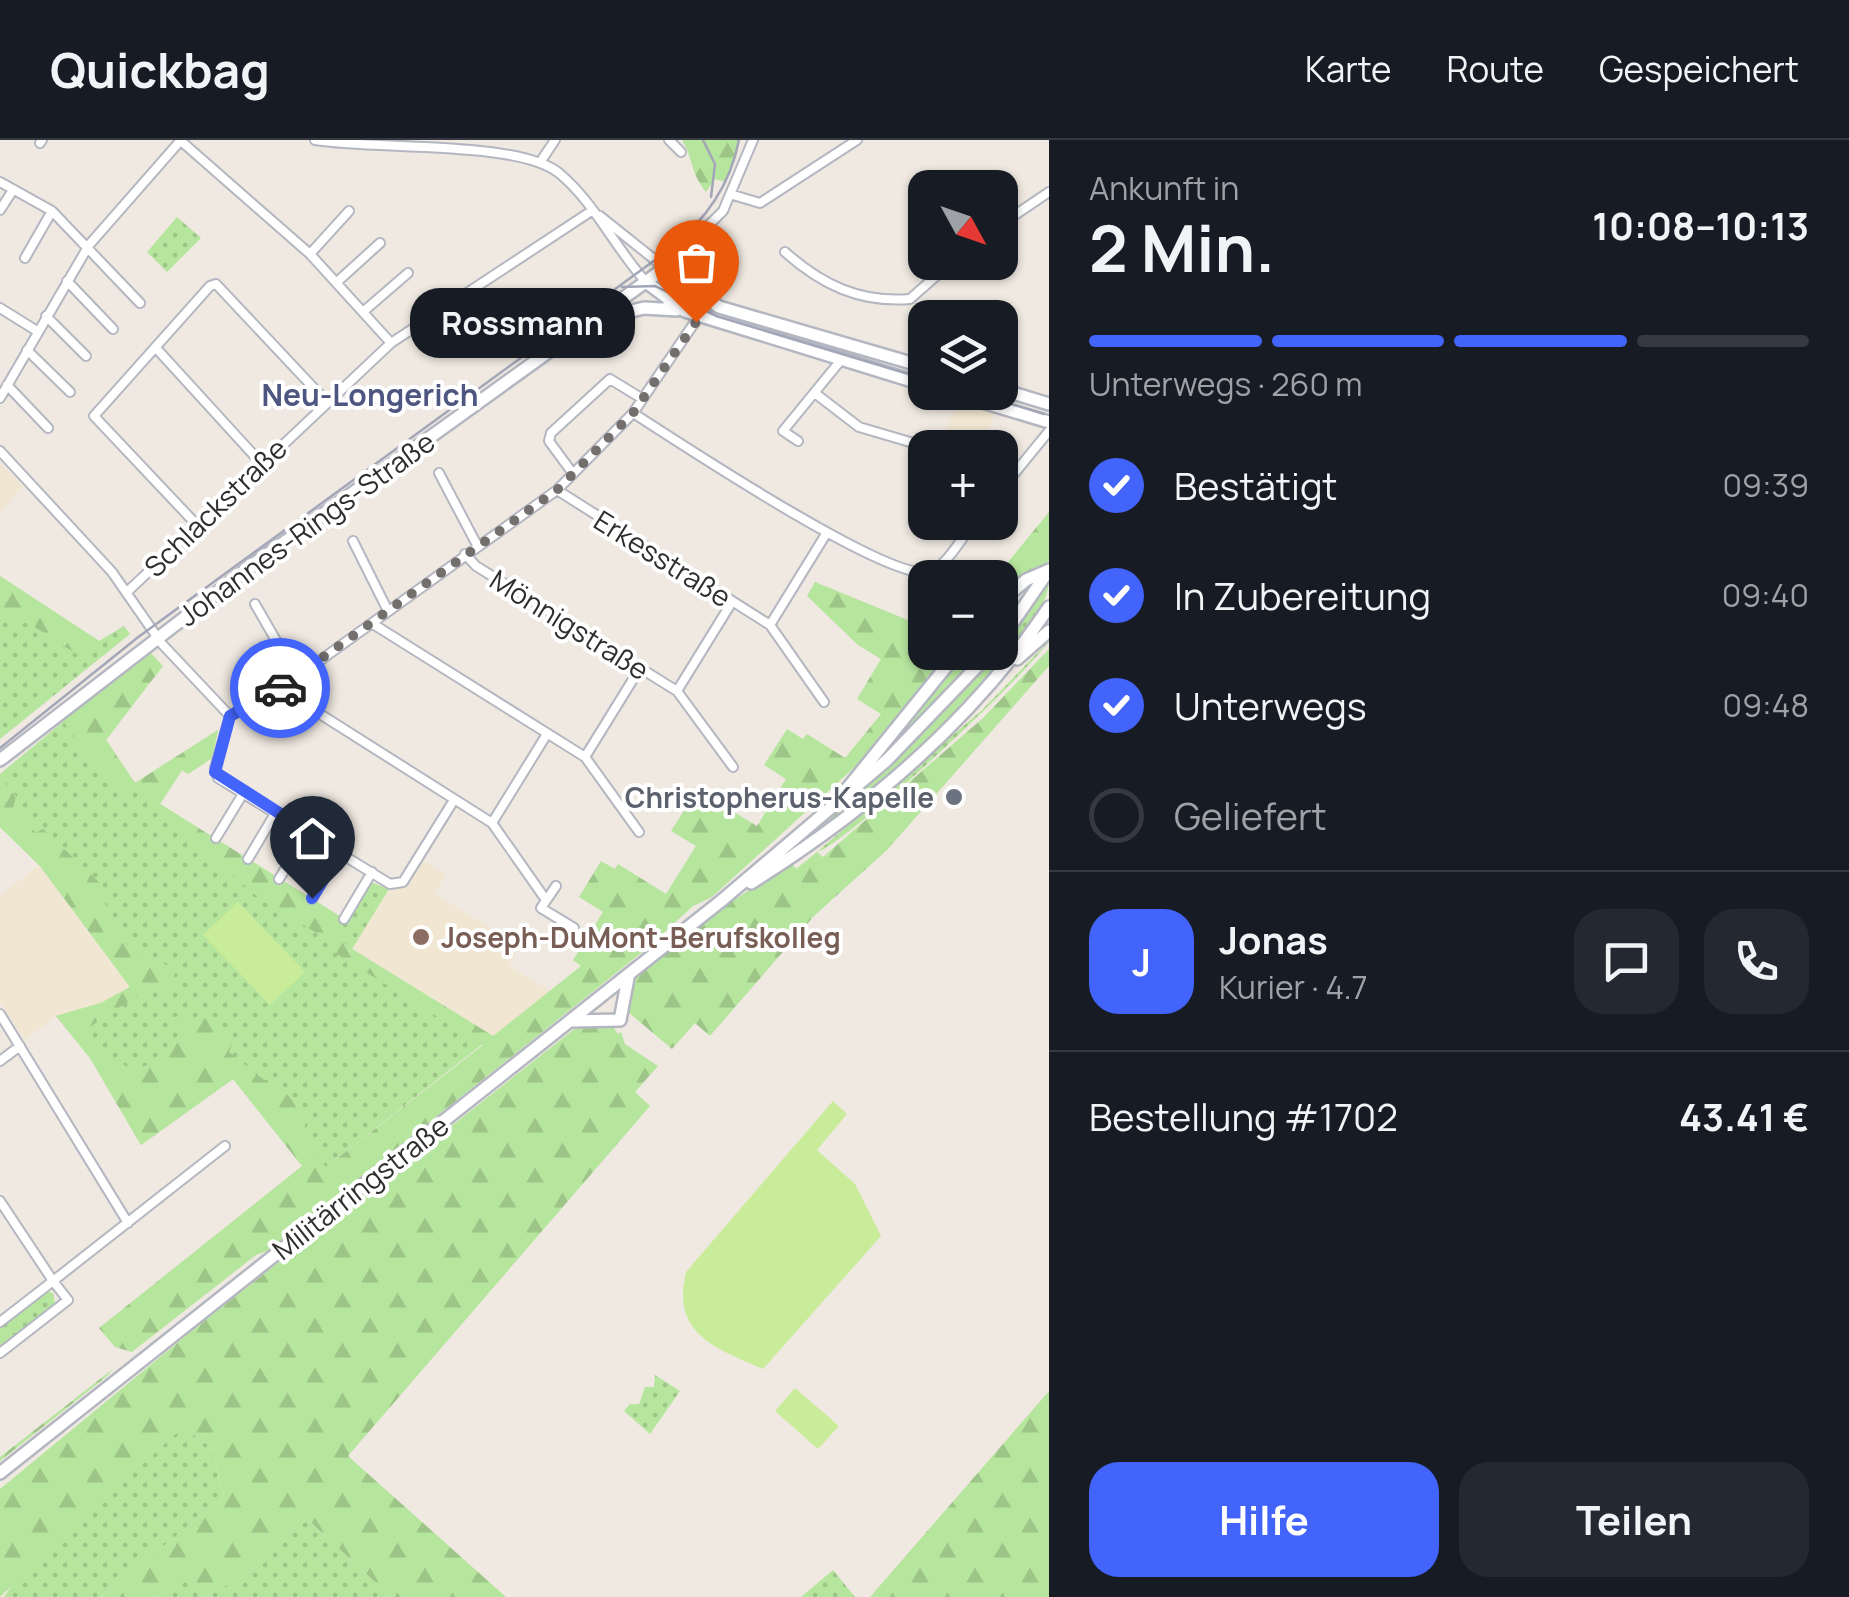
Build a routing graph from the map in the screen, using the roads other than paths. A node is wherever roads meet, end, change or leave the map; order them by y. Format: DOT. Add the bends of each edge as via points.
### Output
graph roads {
  1 [pos="181,140"];
  2 [pos="315,140"];
  3 [pos="518,140"];
  4 [pos="555,140"];
  5 [pos="670,140"];
  6 [pos="752,140"];
  7 [pos="856,140"];
  8 [pos="681,152"];
  9 [pos="515,154"];
  10 [pos="541,161"];
  11 [pos="0,182"];
  12 [pos="13,190"];
  13 [pos="1049,192"];
  14 [pos="733,195"];
  15 [pos="0,210"];
  16 [pos="593,210"];
  17 [pos="52,211"];
  18 [pos="349,211"];
  19 [pos="1018,213"];
  20 [pos="380,242"];
  21 [pos="90,245"];
  22 [pos="785,252"];
  23 [pos="310,254"];
  24 [pos="680,256"];
  25 [pos="25,258"];
  26 [pos="666,268"];
  27 [pos="408,273"];
  28 [pos="932,280"];
  29 [pos="67,281"];
  30 [pos="337,282"];
  31 [pos="646,282"];
  32 [pos="694,290"];
  33 [pos="140,303"];
  34 [pos="669,304"];
  35 [pos="0,308"];
  36 [pos="364,311"];
  37 [pos="685,312"];
  38 [pos="46,316"];
  39 [pos="700,316"];
  40 [pos="589,324"];
  41 [pos="113,329"];
  42 [pos="37,331"];
  43 [pos="391,343"];
  44 [pos="156,348"];
  45 [pos="27,350"];
  46 [pos="86,356"];
  47 [pos="841,360"];
  48 [pos="908,362"];
  49 [pos="908,381"];
  50 [pos="8,384"];
  51 [pos="70,392"];
  52 [pos="816,394"];
  53 [pos="1018,395"];
  54 [pos="0,398"];
  55 [pos="641,398"];
  56 [pos="326,401"];
  57 [pos="1049,404"];
  58 [pos="1009,410"];
  59 [pos="633,413"];
  60 [pos="1049,422"];
  61 [pos="773,424"];
  62 [pos="48,428"];
  63 [pos="783,431"];
  64 [pos="1049,431"];
  65 [pos="798,441"];
  66 [pos="908,441"];
  67 [pos="0,451"];
  68 [pos="261,463"];
  69 [pos="1018,469"];
  70 [pos="571,471"];
  71 [pos="438,473"];
  72 [pos="557,490"];
  73 [pos="195,523"];
  74 [pos="826,534"];
  75 [pos="353,540"];
  76 [pos="957,540"];
  77 [pos="477,544"];
  78 [pos="465,554"];
  79 [pos="1047,574"];
  80 [pos="1018,591"];
  81 [pos="127,592"];
  82 [pos="732,602"];
  83 [pos="255,604"];
  84 [pos="1049,607"];
  85 [pos="387,609"];
  86 [pos="1018,615"];
  87 [pos="373,624"];
  88 [pos="770,625"];
  89 [pos="1049,631"];
  90 [pos="157,637"];
  91 [pos="640,668"];
  92 [pos="944,670"];
  93 [pos="973,670"];
  94 [pos="999,676"];
  95 [pos="297,677"];
  96 [pos="279,688"];
  97 [pos="677,691"];
  98 [pos="824,702"];
  99 [pos="230,716"];
  100 [pos="547,734"];
  101 [pos="584,757"];
  102 [pos="0,760"];
  103 [pos="733,767"];
  104 [pos="244,792"];
  105 [pos="454,800"];
  106 [pos="836,804"];
  107 [pos="276,812"];
  108 [pos="492,823"];
  109 [pos="308,832"];
  110 [pos="640,832"];
  111 [pos="796,836"];
  112 [pos="216,838"];
  113 [pos="806,848"];
  114 [pos="340,852"];
  115 [pos="248,858"];
  116 [pos="372,872"];
  117 [pos="280,879"];
  118 [pos="556,886"];
  119 [pos="312,898"];
  120 [pos="546,900"];
  121 [pos="722,901"];
  122 [pos="344,919"];
  123 [pos="574,928"];
  124 [pos="630,973"];
  125 [pos="0,1014"];
  126 [pos="568,1022"];
  127 [pos="20,1046"];
  128 [pos="0,1061"];
  129 [pos="225,1146"];
  130 [pos="0,1200"];
  131 [pos="128,1223"];
  132 [pos="54,1281"];
  133 [pos="0,1322"];
  134 [pos="0,1353"];
  135 [pos="0,1473"];
  1 -- 21 [label="street"];
  1 -- 23 [label="street"];
  2 -- 9 [label="street"];
  3 -- 9 [label="street"];
  4 -- 10 [label="street"];
  5 -- 8 [label="street"];
  6 -- 14 [label="street"];
  7 -- 14 [label="street" via="760,203"];
  9 -- 10 [label="street"];
  10 -- 16 [label="street"];
  11 -- 12 [label="street"];
  12 -- 15 [label="street"];
  12 -- 17 [label="street"];
  13 -- 19 [label="street"];
  14 -- 24 [label="street"];
  16 -- 26 [label="street"];
  16 -- 31 [label="street"];
  16 -- 43 [label="street, Schlackstraße"];
  17 -- 21 [label="street"];
  17 -- 25 [label="street"];
  18 -- 23 [label="street"];
  20 -- 30 [label="street"];
  21 -- 29 [label="street"];
  21 -- 33 [label="street"];
  22 -- 28 [label="street" via="814,278 871,300 910,299"];
  23 -- 30 [label="street"];
  24 -- 26 [label="street"];
  24 -- 32 [label="main road"];
  26 -- 31 [label="main road, Johannes-Rings-Straße"];
  26 -- 32 [label="main road"];
  27 -- 36 [label="street"];
  29 -- 38 [label="street"];
  29 -- 41 [label="street"];
  30 -- 36 [label="street"];
  31 -- 34 [label="main road"];
  31 -- 40 [label="main road, Johannes-Rings-Straße"];
  32 -- 34 [label="main road" via="675,284"];
  32 -- 48 [label="main road" via="730,311"];
  34 -- 37 [label="main road"];
  35 -- 42 [label="street"];
  36 -- 43 [label="street"];
  37 -- 39 [label="main road"];
  37 -- 40 [label="main road" via="644,308"];
  38 -- 42 [label="street"];
  38 -- 46 [label="street"];
  39 -- 47 [label="main road"];
  39 -- 55 [label="street"];
  40 -- 90 [label="main road, Johannes-Rings-Straße"];
  42 -- 45 [label="street"];
  43 -- 56 [label="street, Schlackstraße"];
  44 -- 56 [label="street" via="216,284"];
  44 -- 68 [label="street"];
  44 -- 73 [label="street" via="94,416"];
  45 -- 50 [label="street"];
  45 -- 51 [label="street"];
  47 -- 49 [label="main road"];
  47 -- 52 [label="street"];
  50 -- 54 [label="street"];
  50 -- 62 [label="street"];
  52 -- 63 [label="street"];
  52 -- 66 [label="street" via="860,428"];
  53 -- 57 [label="main road"];
  55 -- 59 [label="street"];
  55 -- 70 [label="street" via="610,379 551,433"];
  56 -- 68 [label="street, Schlackstraße"];
  58 -- 60 [label="main road"];
  59 -- 70 [label="street"];
  59 -- 74 [label="street"];
  61 -- 63 [label="street"];
  63 -- 65 [label="street"];
  64 -- 69 [label="street"];
  67 -- 81 [label="street"];
  68 -- 73 [label="street, Schlackstraße"];
  70 -- 72 [label="street"];
  71 -- 77 [label="street"];
  72 -- 77 [label="street"];
  72 -- 82 [label="street, Erkesstraße"];
  73 -- 81 [label="street, Schlackstraße"];
  74 -- 76 [label="street" via="928,572"];
  74 -- 88 [label="street"];
  75 -- 85 [label="street"];
  77 -- 78 [label="street"];
  78 -- 85 [label="street"];
  78 -- 91 [label="street, Mönnigstraße"];
  79 -- 80 [label="main road"];
  79 -- 86 [label="main road"];
  81 -- 90 [label="street"];
  82 -- 88 [label="street, Erkesstraße"];
  82 -- 97 [label="street, Mönnigstraße"];
  83 -- 95 [label="street"];
  84 -- 94 [label="main road, Militärringstraße"];
  85 -- 87 [label="street"];
  87 -- 95 [label="street"];
  87 -- 100 [label="street"];
  88 -- 98 [label="street, Erkesstraße"];
  89 -- 94 [label="main road"];
  90 -- 99 [label="street"];
  90 -- 102 [label="main road, Johannes-Rings-Straße"];
  91 -- 97 [label="street, Mönnigstraße"];
  91 -- 101 [label="street"];
  92 -- 106 [label="main road"];
  93 -- 106 [label="main road, Militärringstraße"];
  94 -- 113 [label="main road, Militärringstraße" via="872,799"];
  95 -- 96 [label="street"];
  96 -- 99 [label="street"];
  96 -- 105 [label="street"];
  97 -- 103 [label="street, Mönnigstraße"];
  99 -- 104 [label="street" via="215,772"];
  100 -- 101 [label="street"];
  100 -- 108 [label="street"];
  101 -- 110 [label="street"];
  104 -- 107 [label="street"];
  104 -- 112 [label="street"];
  105 -- 108 [label="street"];
  105 -- 116 [label="street" via="403,882 390,884"];
  106 -- 111 [label="main road, Militärringstraße"];
  107 -- 109 [label="street"];
  107 -- 115 [label="street"];
  108 -- 120 [label="street"];
  109 -- 114 [label="street"];
  109 -- 117 [label="street"];
  111 -- 113 [label="main road"];
  111 -- 121 [label="main road, Militärringstraße"];
  113 -- 121 [label="main road, Militärringstraße"];
  114 -- 116 [label="street"];
  114 -- 119 [label="street"];
  116 -- 122 [label="street"];
  118 -- 120 [label="street"];
  120 -- 123 [label="street" via="541,908"];
  121 -- 124 [label="main road, Militärringstraße"];
  124 -- 126 [label="main road, Militärringstraße"];
  124 -- 126 [label="main road" via="620,1020"];
  125 -- 127 [label="street"];
  126 -- 135 [label="main road, Militärringstraße"];
  127 -- 128 [label="street"];
  127 -- 131 [label="street"];
  129 -- 131 [label="street"];
  130 -- 132 [label="street"];
  131 -- 132 [label="street"];
  132 -- 133 [label="street"];
  132 -- 134 [label="street" via="68,1300"];
}
